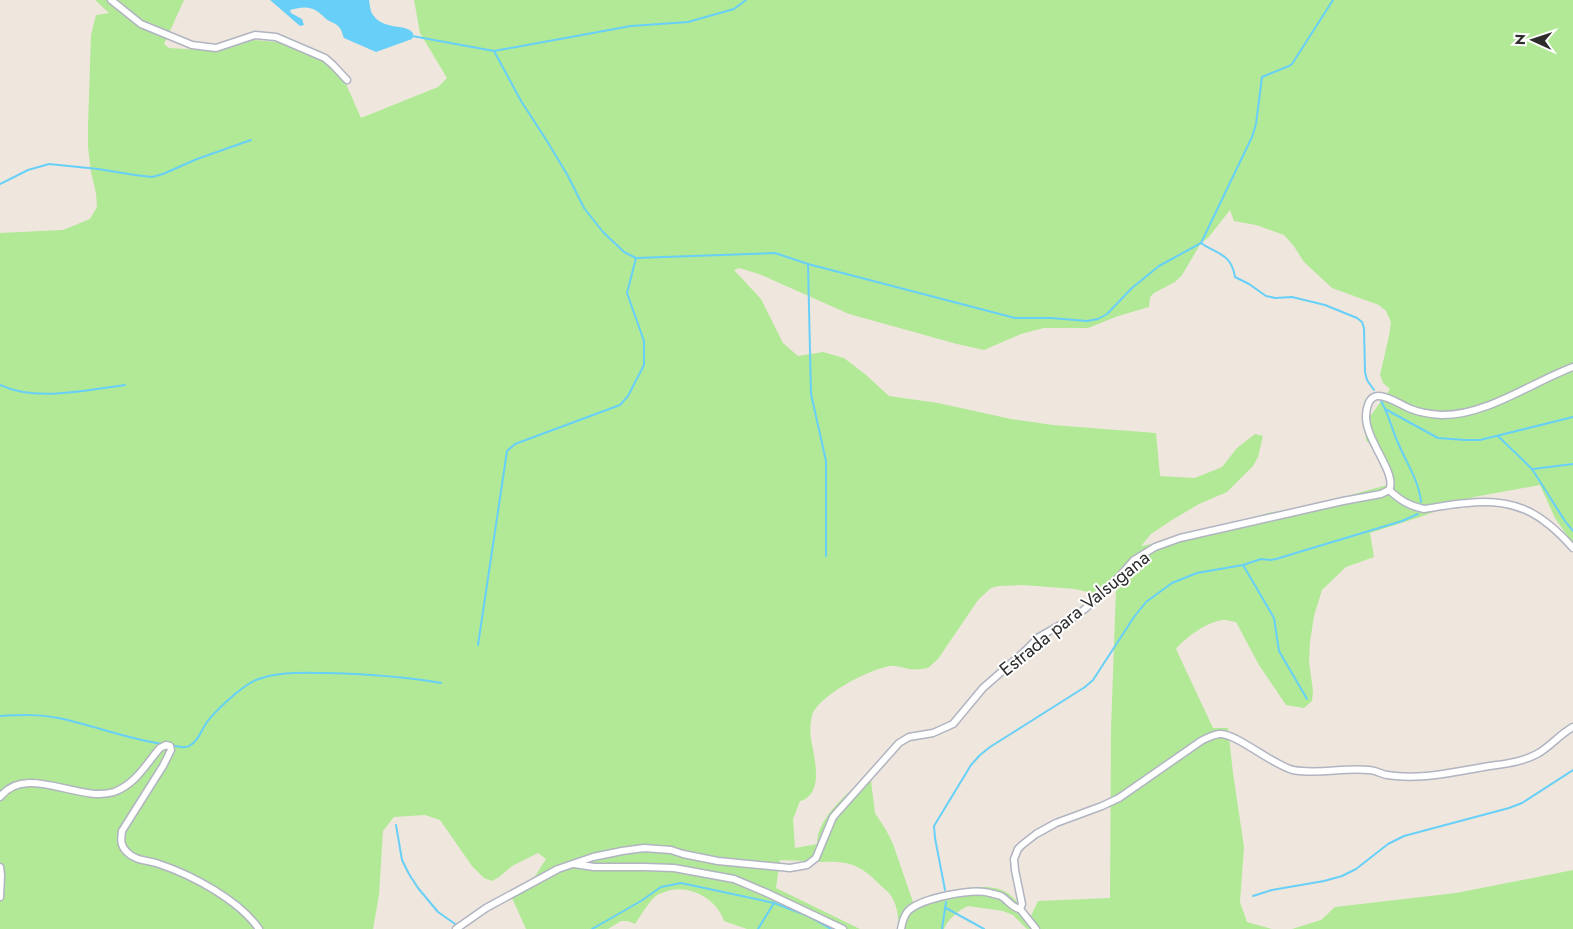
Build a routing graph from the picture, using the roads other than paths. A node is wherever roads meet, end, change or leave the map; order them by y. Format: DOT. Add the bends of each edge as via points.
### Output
graph roads {
  1 [pos="111,0"];
  2 [pos="347,80"];
  3 [pos="1573,367"];
  4 [pos="1389,490"];
  5 [pos="1573,548"];
  6 [pos="1573,727"];
  7 [pos="0,797"];
  8 [pos="573,863"];
  9 [pos="0,867"];
  10 [pos="0,897"];
  11 [pos="1020,909"];
  12 [pos="259,929"];
  13 [pos="456,929"];
  14 [pos="843,929"];
  15 [pos="900,929"];
  16 [pos="1036,929"];
  1 -- 2 [label="street" via="141,24 192,45 216,48 255,35 276,37 325,58"];
  3 -- 4 [label="street" via="1506,398 1454,414 1424,413 1388,397 1373,397 1366,419 1372,440 1390,475"];
  4 -- 5 [label="street" via="1402,502 1414,507 1485,502 1517,506 1532,512"];
  4 -- 8 [label="street, Estrada para Valsugana" via="1180,538 1144,553 1086,608 1039,637 982,688 954,724 899,743 833,817 816,858 807,865 771,868 644,848"];
  6 -- 11 [label="street" via="1538,754 1514,763 1421,776 1388,775 1370,770 1306,772 1290,769 1232,737 1212,736 1118,798 1056,823 1022,845 1014,859 1022,904"];
  7 -- 12 [label="street" via="13,786 28,783 85,792 114,792 135,779 162,746 170,746 172,750 163,766 122,831 124,850 133,857 169,868 210,888 239,907"];
  8 -- 13 [label="street, Estrada para Valsugana" via="486,908"];
  8 -- 14 [label="street" via="594,867 674,868 734,879"];
  9 -- 10 [label="street"];
  11 -- 15 [label="street" via="991,893 979,890 965,892 912,908"];
  11 -- 16 [label="street"];
}
